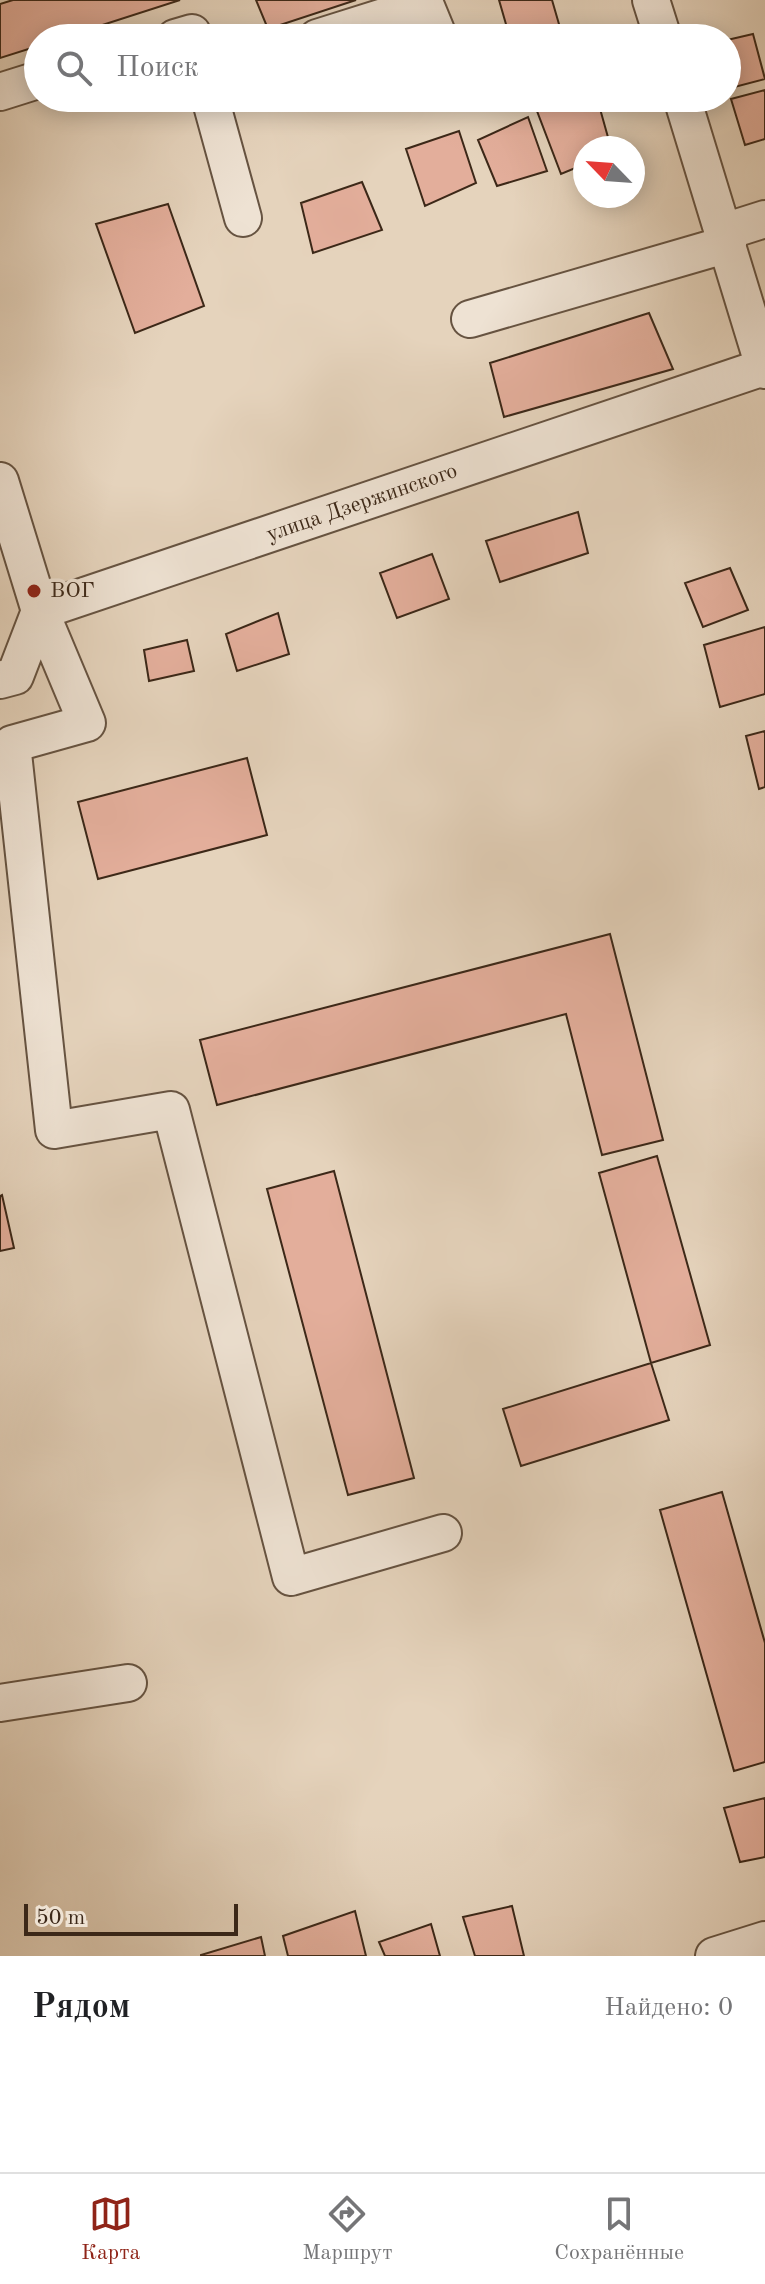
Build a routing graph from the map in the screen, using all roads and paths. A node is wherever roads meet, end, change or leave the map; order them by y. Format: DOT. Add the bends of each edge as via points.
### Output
graph roads {
  1 [pos="651,0"];
  2 [pos="361,24"];
  3 [pos="433,24"];
  4 [pos="659,24"];
  5 [pos="24,84"];
  6 [pos="0,92"];
  7 [pos="214,112"];
  8 [pos="686,112"];
  9 [pos="243,218"];
  10 [pos="765,219"];
  11 [pos="726,238"];
  12 [pos="470,319"];
  13 [pos="764,368"];
  14 [pos="0,481"];
  15 [pos="40,611"];
  16 [pos="0,680"];
  17 [pos="443,1533"];
  18 [pos="128,1683"];
  19 [pos="0,1703"];
  20 [pos="765,1940"];
  21 [pos="714,1956"];
  1 -- 4 [label="street"];
  2 -- 3 [label="street" via="425,4"];
  5 -- 6 [label="street"];
  7 -- 9 [label="street"];
  8 -- 11 [label="street"];
  10 -- 11 [label="street"];
  11 -- 12 [label="street"];
  11 -- 13 [label="street"];
  13 -- 15 [label="street, улица Дзержинского"];
  14 -- 15 [label="street"];
  15 -- 16 [label="street" via="15,676"];
  15 -- 17 [label="street" via="87,723 12,744 54,1130 171,1110 291,1577"];
  18 -- 19 [label="street"];
  20 -- 21 [label="street"];
}
